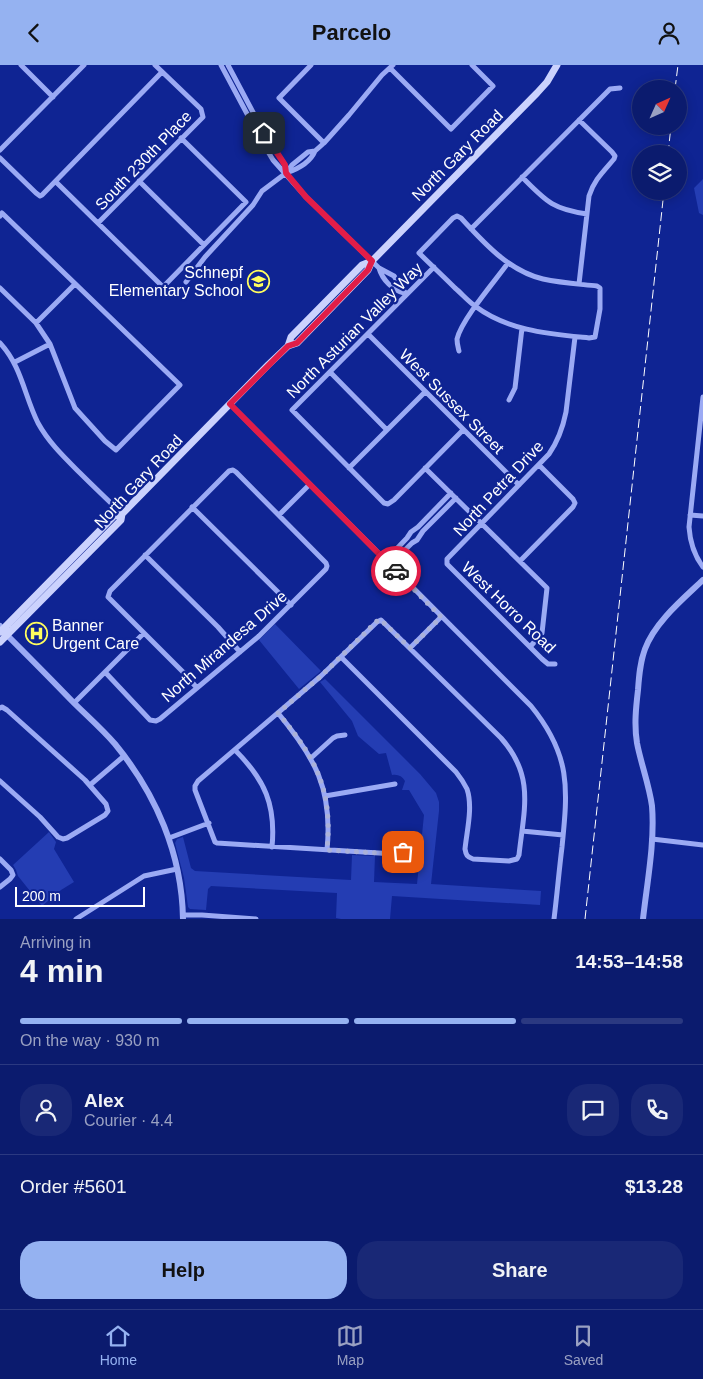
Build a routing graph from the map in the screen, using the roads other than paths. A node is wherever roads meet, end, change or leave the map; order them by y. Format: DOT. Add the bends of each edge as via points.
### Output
graph roads {
  1 [pos="21,65"];
  2 [pos="84,65"];
  3 [pos="155,65"];
  4 [pos="221,65"];
  5 [pos="228,65"];
  6 [pos="472,65"];
  7 [pos="557,65"];
  8 [pos="307,66"];
  9 [pos="391,66"];
  10 [pos="162,72"];
  11 [pos="620,88"];
  12 [pos="53,97"];
  13 [pos="579,120"];
  14 [pos="182,138"];
  15 [pos="324,143"];
  16 [pos="0,150"];
  17 [pos="0,158"];
  18 [pos="286,173"];
  19 [pos="522,177"];
  20 [pos="139,181"];
  21 [pos="56,182"];
  22 [pos="1,214"];
  23 [pos="587,214"];
  24 [pos="98,223"];
  25 [pos="471,229"];
  26 [pos="204,245"];
  27 [pos="372,261"];
  28 [pos="508,263"];
  29 [pos="434,267"];
  30 [pos="379,268"];
  31 [pos="396,279"];
  32 [pos="186,282"];
  33 [pos="75,284"];
  34 [pos="579,284"];
  35 [pos="390,285"];
  36 [pos="0,289"];
  37 [pos="405,293"];
  38 [pos="475,307"];
  39 [pos="36,323"];
  40 [pos="522,329"];
  41 [pos="368,334"];
  42 [pos="575,337"];
  43 [pos="0,343"];
  44 [pos="50,344"];
  45 [pos="459,351"];
  46 [pos="15,362"];
  47 [pos="330,372"];
  48 [pos="425,392"];
  49 [pos="703,397"];
  50 [pos="509,400"];
  51 [pos="230,404"];
  52 [pos="701,427"];
  53 [pos="387,430"];
  54 [pos="463,430"];
  55 [pos="539,465"];
  56 [pos="350,468"];
  57 [pos="426,468"];
  58 [pos="309,485"];
  59 [pos="519,485"];
  60 [pos="451,493"];
  61 [pos="456,498"];
  62 [pos="192,507"];
  63 [pos="122,514"];
  64 [pos="279,515"];
  65 [pos="690,515"];
  66 [pos="703,516"];
  67 [pos="482,524"];
  68 [pos="414,529"];
  69 [pos="421,535"];
  70 [pos="145,555"];
  71 [pos="520,561"];
  72 [pos="388,563"];
  73 [pos="448,564"];
  74 [pos="703,567"];
  75 [pos="703,580"];
  76 [pos="290,605"];
  77 [pos="441,617"];
  78 [pos="2,630"];
  79 [pos="144,633"];
  80 [pos="0,642"];
  81 [pos="530,647"];
  82 [pos="410,648"];
  83 [pos="240,652"];
  84 [pos="342,657"];
  85 [pos="555,664"];
  86 [pos="104,673"];
  87 [pos="197,688"];
  88 [pos="74,703"];
  89 [pos="1,708"];
  90 [pos="278,713"];
  91 [pos="345,735"];
  92 [pos="235,750"];
  93 [pos="124,756"];
  94 [pos="311,758"];
  95 [pos="0,781"];
  96 [pos="395,784"];
  97 [pos="90,785"];
  98 [pos="325,796"];
  99 [pos="209,823"];
  100 [pos="522,831"];
  101 [pos="563,835"];
  102 [pos="169,838"];
  103 [pos="652,839"];
  104 [pos="703,845"];
  105 [pos="272,847"];
  106 [pos="407,849"];
  107 [pos="327,850"];
  108 [pos="0,859"];
  109 [pos="177,869"];
  110 [pos="0,887"];
  111 [pos="183,917"];
  112 [pos="227,918"];
  113 [pos="76,919"];
  114 [pos="256,919"];
  115 [pos="554,919"];
  116 [pos="643,919"];
  1 -- 12 [label="street"];
  2 -- 12 [label="street"];
  3 -- 10 [label="street"];
  4 -- 18 [label="street" via="268,151"];
  5 -- 18 [label="street" via="285,165"];
  6 -- 9 [label="street" via="493,86 451,129"];
  7 -- 27 [label="main road, North Gary Road" via="537,93"];
  8 -- 15 [label="street" via="279,98"];
  9 -- 15 [label="street"];
  10 -- 14 [label="street, South 230th Place" via="203,113 203,117"];
  10 -- 21 [label="street"];
  11 -- 13 [label="street" via="610,89"];
  12 -- 16 [label="street"];
  13 -- 19 [label="street"];
  13 -- 23 [label="street" via="615,156 593,185"];
  14 -- 20 [label="street, South 230th Place"];
  14 -- 26 [label="street" via="246,202"];
  15 -- 18 [label="street" via="315,151 308,152"];
  17 -- 21 [label="street" via="40,196"];
  18 -- 27 [label="street"];
  18 -- 32 [label="street" via="262,191"];
  19 -- 23 [label="street" via="554,206"];
  19 -- 25 [label="street"];
  20 -- 24 [label="street, South 230th Place"];
  20 -- 26 [label="street"];
  21 -- 24 [label="street"];
  22 -- 33 [label="street"];
  23 -- 34 [label="street"];
  24 -- 26 [label="street" via="163,287"];
  25 -- 28 [label="street"];
  25 -- 29 [label="street" via="461,218 452,218 419,253"];
  27 -- 30 [label="street"];
  27 -- 51 [label="main road, North Gary Road" via="368,270 297,343 288,346"];
  28 -- 34 [label="street" via="543,279"];
  28 -- 38 [label="street"];
  29 -- 37 [label="street, North Asturian Valley Way"];
  29 -- 38 [label="street"];
  30 -- 31 [label="street"];
  30 -- 35 [label="street"];
  31 -- 35 [label="street"];
  31 -- 37 [label="street"];
  33 -- 39 [label="street"];
  33 -- 44 [label="street" via="180,385 116,450 75,408"];
  34 -- 42 [label="street" via="600,289 600,309 595,337"];
  35 -- 37 [label="street"];
  36 -- 39 [label="street"];
  37 -- 41 [label="street, North Asturian Valley Way"];
  38 -- 40 [label="street"];
  38 -- 45 [label="street" via="461,329 457,340"];
  39 -- 44 [label="street"];
  40 -- 42 [label="street"];
  40 -- 50 [label="street" via="515,388"];
  41 -- 47 [label="street, North Asturian Valley Way"];
  41 -- 48 [label="street, West Sussex Street"];
  42 -- 55 [label="street, North Petra Drive" via="564,422 555,445"];
  43 -- 46 [label="street"];
  44 -- 46 [label="street"];
  46 -- 63 [label="street" via="38,423 51,443"];
  47 -- 53 [label="street"];
  47 -- 56 [label="street, North Asturian Valley Way" via="292,410"];
  48 -- 53 [label="street"];
  48 -- 54 [label="street, West Sussex Street"];
  49 -- 52 [label="street"];
  51 -- 58 [label="street"];
  51 -- 63 [label="main road, North Gary Road"];
  52 -- 65 [label="street"];
  53 -- 56 [label="street"];
  54 -- 57 [label="street"];
  54 -- 59 [label="street, West Sussex Street"];
  55 -- 59 [label="street, North Petra Drive"];
  55 -- 71 [label="street" via="575,503"];
  56 -- 57 [label="street" via="388,504"];
  57 -- 60 [label="street"];
  58 -- 64 [label="street"];
  58 -- 72 [label="street"];
  59 -- 67 [label="street, North Petra Drive"];
  60 -- 61 [label="street"];
  60 -- 68 [label="street"];
  61 -- 67 [label="street"];
  61 -- 69 [label="street"];
  62 -- 64 [label="street" via="229,471 233,471"];
  62 -- 70 [label="street"];
  62 -- 76 [label="street"];
  63 -- 78 [label="main road" via="114,516"];
  63 -- 78 [label="main road, North Gary Road" via="121,520"];
  64 -- 76 [label="street, North Mirandesa Drive" via="327,566"];
  65 -- 66 [label="street"];
  65 -- 74 [label="street" via="691,540"];
  67 -- 71 [label="street"];
  67 -- 73 [label="street, North Petra Drive" via="447,559"];
  68 -- 69 [label="street"];
  68 -- 72 [label="street"];
  69 -- 72 [label="street"];
  70 -- 79 [label="street" via="108,597"];
  70 -- 83 [label="street"];
  71 -- 81 [label="street" via="548,588 542,633"];
  72 -- 77 [label="street"];
  73 -- 81 [label="street, West Horro Road"];
  75 -- 103 [label="street" via="657,626 642,657 636,729 650,797"];
  76 -- 83 [label="street, North Mirandesa Drive"];
  77 -- 82 [label="street"];
  77 -- 101 [label="street" via="531,707 551,733 565,781"];
  78 -- 80 [label="main road"];
  78 -- 88 [label="street"];
  79 -- 86 [label="street"];
  79 -- 87 [label="street"];
  81 -- 85 [label="street, West Horro Road" via="548,664"];
  82 -- 84 [label="street" via="381,620"];
  82 -- 100 [label="street" via="501,738 515,756 525,786"];
  83 -- 87 [label="street, North Mirandesa Drive"];
  84 -- 90 [label="street"];
  84 -- 100 [label="street" via="462,780 469,807 465,849 468,857 517,859"];
  86 -- 87 [label="street, North Mirandesa Drive" via="150,720 156,721"];
  86 -- 88 [label="street"];
  88 -- 93 [label="street"];
  89 -- 97 [label="street"];
  90 -- 92 [label="street"];
  90 -- 94 [label="street"];
  91 -- 94 [label="street" via="333,738"];
  92 -- 99 [label="street" via="195,786"];
  92 -- 105 [label="street" via="252,768 267,794 273,819"];
  93 -- 97 [label="street"];
  93 -- 102 [label="street" via="151,797"];
  94 -- 98 [label="street"];
  95 -- 97 [label="street" via="63,839 108,811"];
  96 -- 98 [label="street"];
  98 -- 107 [label="street" via="329,834"];
  99 -- 102 [label="street"];
  99 -- 105 [label="street" via="217,843"];
  100 -- 101 [label="street"];
  101 -- 115 [label="street"];
  102 -- 109 [label="street"];
  103 -- 104 [label="street"];
  103 -- 116 [label="street"];
  105 -- 107 [label="street"];
  106 -- 107 [label="street" via="396,854"];
  108 -- 110 [label="street" via="13,875"];
  109 -- 111 [label="street"];
  109 -- 113 [label="street" via="144,876"];
  111 -- 112 [label="street"];
  112 -- 114 [label="street"];
}
